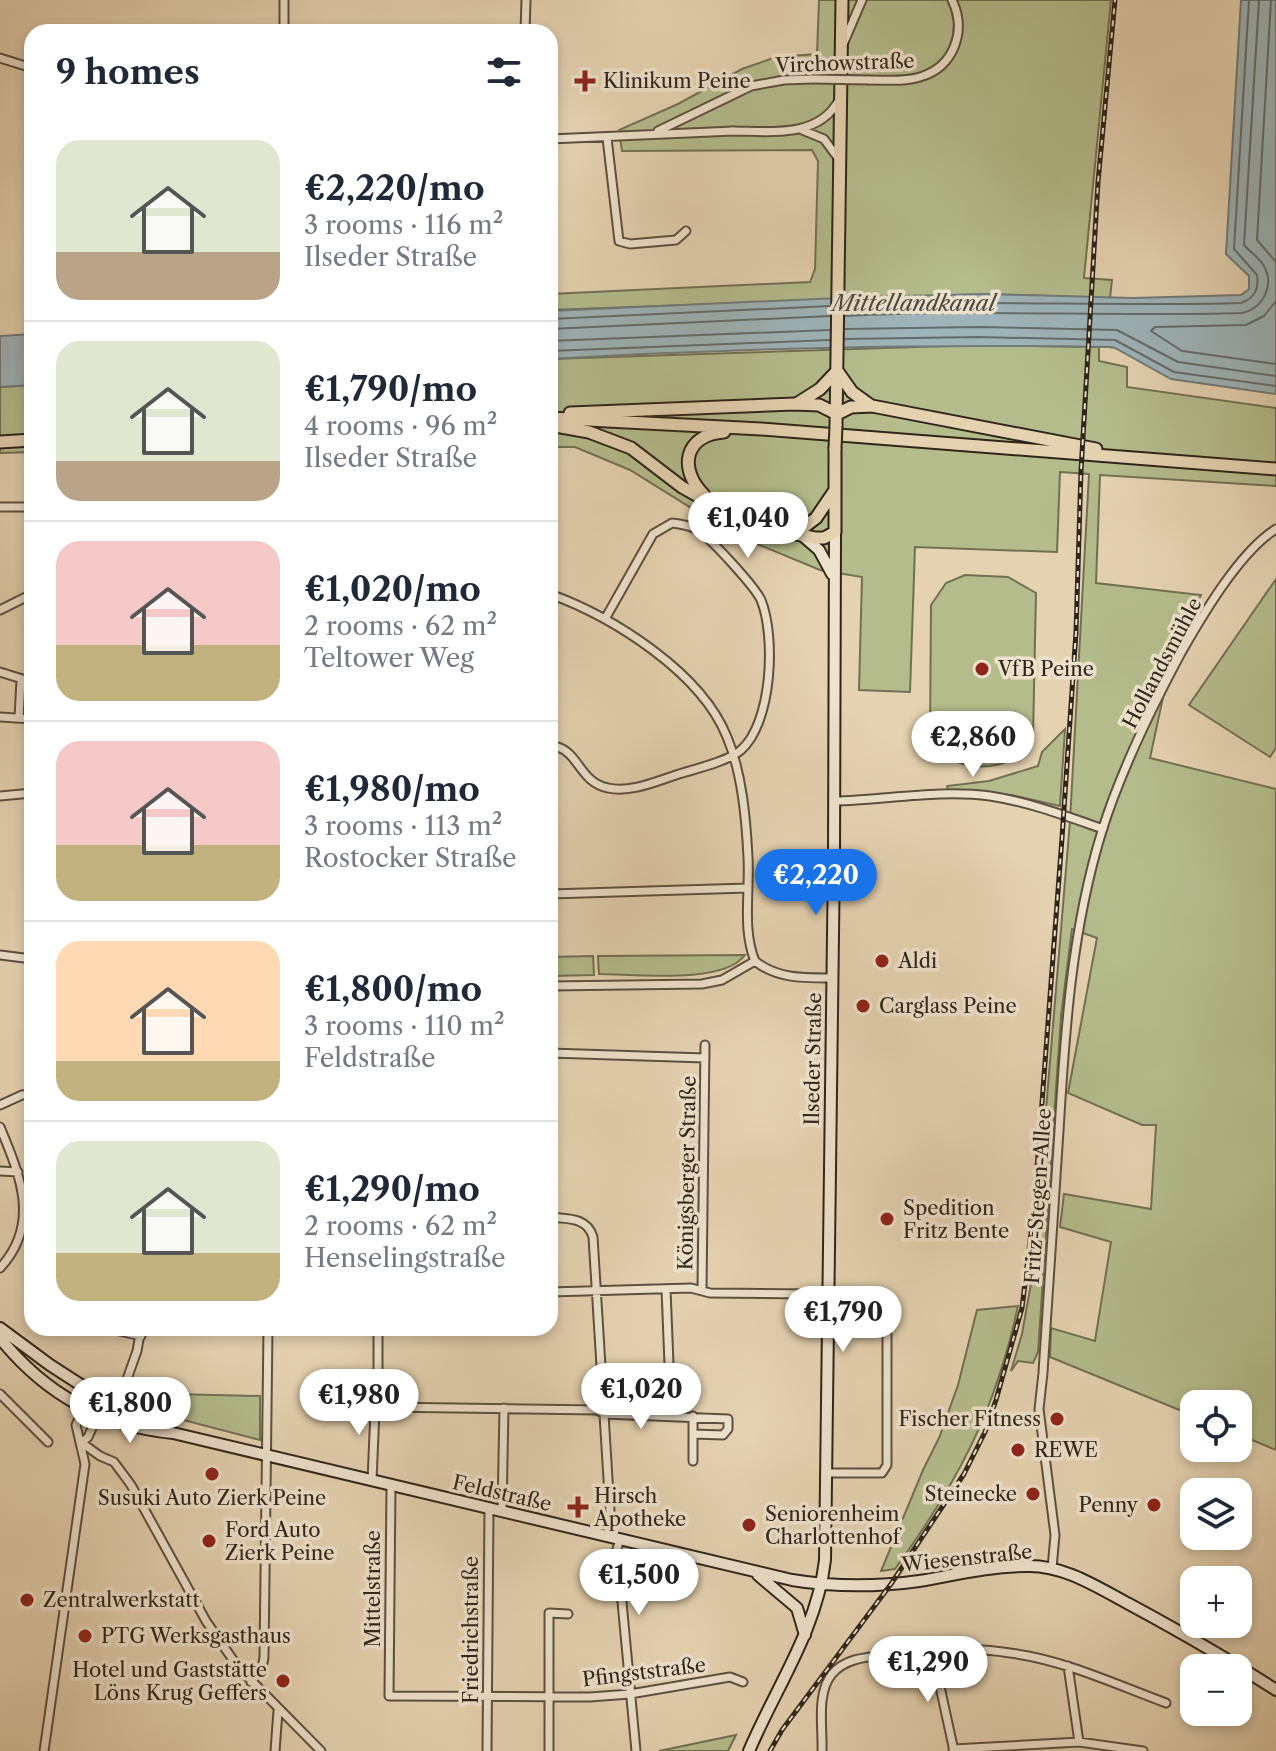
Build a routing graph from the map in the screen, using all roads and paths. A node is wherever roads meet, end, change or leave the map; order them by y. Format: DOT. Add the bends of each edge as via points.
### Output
graph roads {
  1 [pos="284,0"];
  2 [pos="526,0"];
  3 [pos="842,0"];
  4 [pos="862,0"];
  5 [pos="952,0"];
  6 [pos="284,24"];
  7 [pos="525,24"];
  8 [pos="842,48"];
  9 [pos="0,58"];
  10 [pos="24,66"];
  11 [pos="841,94"];
  12 [pos="684,120"];
  13 [pos="800,130"];
  14 [pos="734,131"];
  15 [pos="644,134"];
  16 [pos="607,138"];
  17 [pos="558,139"];
  18 [pos="840,162"];
  19 [pos="686,231"];
  20 [pos="837,371"];
  21 [pos="794,404"];
  22 [pos="872,406"];
  23 [pos="558,415"];
  24 [pos="558,417"];
  25 [pos="836,420"];
  26 [pos="558,426"];
  27 [pos="761,429"];
  28 [pos="24,440"];
  29 [pos="0,442"];
  30 [pos="1152,459"];
  31 [pos="1276,469"];
  32 [pos="835,489"];
  33 [pos="716,506"];
  34 [pos="0,507"];
  35 [pos="24,507"];
  36 [pos="1276,529"];
  37 [pos="803,532"];
  38 [pos="835,532"];
  39 [pos="834,580"];
  40 [pos="24,598"];
  41 [pos="558,598"];
  42 [pos="0,610"];
  43 [pos="605,619"];
  44 [pos="0,672"];
  45 [pos="21,680"];
  46 [pos="24,681"];
  47 [pos="0,717"];
  48 [pos="19,718"];
  49 [pos="24,718"];
  50 [pos="558,747"];
  51 [pos="733,755"];
  52 [pos="24,794"];
  53 [pos="0,796"];
  54 [pos="834,801"];
  55 [pos="1103,829"];
  56 [pos="748,888"];
  57 [pos="558,894"];
  58 [pos="0,955"];
  59 [pos="24,958"];
  60 [pos="755,961"];
  61 [pos="832,978"];
  62 [pos="558,986"];
  63 [pos="705,1045"];
  64 [pos="558,1053"];
  65 [pos="705,1058"];
  66 [pos="24,1095"];
  67 [pos="0,1105"];
  68 [pos="0,1127"];
  69 [pos="0,1171"];
  70 [pos="18,1172"];
  71 [pos="24,1193"];
  72 [pos="558,1218"];
  73 [pos="24,1227"];
  74 [pos="0,1268"];
  75 [pos="666,1289"];
  76 [pos="702,1289"];
  77 [pos="595,1291"];
  78 [pos="558,1292"];
  79 [pos="808,1294"];
  80 [pos="826,1322"];
  81 [pos="0,1328"];
  82 [pos="140,1336"];
  83 [pos="268,1336"];
  84 [pos="378,1336"];
  85 [pos="0,1338"];
  86 [pos="669,1364"];
  87 [pos="127,1379"];
  88 [pos="0,1394"];
  89 [pos="98,1396"];
  90 [pos="378,1403"];
  91 [pos="84,1408"];
  92 [pos="504,1408"];
  93 [pos="605,1414"];
  94 [pos="98,1415"];
  95 [pos="693,1416"];
  96 [pos="173,1433"];
  97 [pos="693,1434"];
  98 [pos="48,1442"];
  99 [pos="82,1443"];
  100 [pos="267,1457"];
  101 [pos="693,1461"];
  102 [pos="825,1473"];
  103 [pos="372,1481"];
  104 [pos="391,1485"];
  105 [pos="489,1508"];
  106 [pos="502,1511"];
  107 [pos="608,1536"];
  108 [pos="620,1539"];
  109 [pos="1052,1568"];
  110 [pos="753,1571"];
  111 [pos="822,1585"];
  112 [pos="568,1614"];
  113 [pos="805,1635"];
  114 [pos="932,1650"];
  115 [pos="1068,1666"];
  116 [pos="251,1682"];
  117 [pos="743,1682"];
  118 [pos="1276,1690"];
  119 [pos="388,1693"];
  120 [pos="630,1694"];
  121 [pos="549,1697"];
  122 [pos="487,1698"];
  123 [pos="1166,1703"];
  124 [pos="278,1711"];
  125 [pos="1079,1742"];
  126 [pos="954,1750"];
  127 [pos="44,1751"];
  128 [pos="275,1751"];
  129 [pos="321,1751"];
  130 [pos="487,1751"];
  131 [pos="549,1751"];
  132 [pos="636,1751"];
  133 [pos="749,1751"];
  134 [pos="822,1751"];
  135 [pos="1143,1751"];
  1 -- 6 [label="street"];
  2 -- 7 [label="street"];
  3 -- 8 [label="main road"];
  4 -- 8 [label="street, Virchowstraße"];
  5 -- 12 [label="street, Virchowstraße, bridge" via="959,29 953,51 929,74 751,86"];
  8 -- 11 [label="main road"];
  9 -- 10 [label="street"];
  11 -- 13 [label="street, Virchowstraße" via="826,117"];
  11 -- 18 [label="main road"];
  12 -- 14 [label="street, Virchowstraße" via="699,130"];
  12 -- 15 [label="street, Virchowstraße"];
  13 -- 14 [label="street, Virchowstraße"];
  13 -- 18 [label="street" via="824,139"];
  14 -- 15 [label="street, Virchowstraße"];
  15 -- 16 [label="street, Virchowstraße"];
  16 -- 17 [label="street, Virchowstraße"];
  16 -- 19 [label="street" via="619,241 676,240"];
  18 -- 20 [label="main road"];
  20 -- 21 [label="main road" via="814,394"];
  20 -- 22 [label="main road" via="852,392"];
  20 -- 25 [label="main road"];
  21 -- 23 [label="main road" via="587,410"];
  21 -- 25 [label="main road" via="819,405"];
  22 -- 25 [label="main road" via="851,407"];
  22 -- 30 [label="main road"];
  24 -- 27 [label="main road"];
  25 -- 32 [label="main road, bridge"];
  26 -- 33 [label="main road" via="617,442"];
  27 -- 30 [label="main road"];
  27 -- 33 [label="main road" via="707,435 691,450 688,475"];
  28 -- 29 [label="main road"];
  30 -- 31 [label="main road"];
  32 -- 37 [label="main road"];
  32 -- 38 [label="main road"];
  33 -- 37 [label="main road" via="748,523"];
  34 -- 35 [label="street"];
  36 -- 55 [label="street, Hollandsmühle" via="1254,546 1193,631 1144,727"];
  37 -- 38 [label="main road" via="824,538"];
  37 -- 39 [label="street"];
  38 -- 39 [label="street, Ilseder Straße"];
  39 -- 54 [label="street, Ilseder Straße"];
  40 -- 42 [label="street"];
  41 -- 43 [label="street"];
  43 -- 51 [label="street" via="684,678 720,723"];
  43 -- 51 [label="street" via="658,529 681,524 710,540 756,593 767,631 762,718"];
  44 -- 45 [label="street"];
  45 -- 46 [label="street"];
  45 -- 48 [label="street"];
  47 -- 48 [label="street"];
  48 -- 49 [label="street"];
  50 -- 51 [label="street" via="592,782 611,789 647,785"];
  51 -- 56 [label="street" via="746,834"];
  52 -- 53 [label="street"];
  54 -- 55 [label="street" via="989,796"];
  54 -- 61 [label="street, Ilseder Straße"];
  55 -- 109 [label="street, Fritz-Stegen-Allee" via="1078,932 1067,1008 1039,1396 1055,1535"];
  56 -- 57 [label="street"];
  56 -- 60 [label="street"];
  58 -- 59 [label="street"];
  60 -- 61 [label="street" via="789,976"];
  60 -- 62 [label="street" via="722,980 702,984"];
  61 -- 80 [label="street, Ilseder Straße"];
  63 -- 65 [label="street, Königsberger Straße"];
  64 -- 65 [label="street, Königsberger Straße"];
  65 -- 76 [label="street, Königsberger Straße"];
  66 -- 67 [label="street"];
  68 -- 70 [label="street"];
  69 -- 70 [label="street"];
  70 -- 71 [label="street"];
  72 -- 77 [label="street" via="590,1228"];
  73 -- 74 [label="street"];
  75 -- 76 [label="street"];
  75 -- 77 [label="street"];
  75 -- 86 [label="street"];
  76 -- 79 [label="street"];
  77 -- 78 [label="street"];
  77 -- 93 [label="street"];
  80 -- 102 [label="street, Ilseder Straße"];
  80 -- 102 [label="street" via="884,1326 887,1465 882,1473"];
  81 -- 89 [label="street, Feldstraße"];
  82 -- 87 [label="street"];
  83 -- 100 [label="street"];
  84 -- 90 [label="street"];
  85 -- 91 [label="street, Feldstraße" via="43,1382"];
  88 -- 98 [label="street"];
  89 -- 91 [label="street"];
  89 -- 94 [label="street"];
  89 -- 96 [label="street, Feldstraße"];
  90 -- 92 [label="street"];
  90 -- 103 [label="street"];
  91 -- 94 [label="street, Feldstraße"];
  91 -- 99 [label="street" via="76,1425"];
  92 -- 93 [label="street"];
  92 -- 106 [label="street"];
  93 -- 95 [label="street"];
  93 -- 107 [label="street"];
  94 -- 96 [label="street, Feldstraße" via="140,1430"];
  94 -- 99 [label="street"];
  95 -- 97 [label="street"];
  95 -- 97 [label="street" via="724,1417 729,1423 723,1435"];
  96 -- 100 [label="street, Feldstraße"];
  97 -- 101 [label="street"];
  99 -- 116 [label="street" via="114,1462 124,1476 213,1633"];
  99 -- 127 [label="street" via="85,1464"];
  100 -- 103 [label="street, Feldstraße"];
  100 -- 116 [label="street" via="264,1657"];
  102 -- 111 [label="street, Ilseder Straße"];
  103 -- 104 [label="street, Feldstraße"];
  104 -- 105 [label="street, Feldstraße"];
  104 -- 119 [label="street, Mittelstraße"];
  105 -- 106 [label="street, Feldstraße"];
  105 -- 122 [label="street, Friedrichstraße"];
  106 -- 107 [label="street, Feldstraße"];
  107 -- 108 [label="street, Feldstraße"];
  108 -- 110 [label="street, Feldstraße"];
  108 -- 120 [label="street"];
  109 -- 111 [label="street, Wiesenstraße" via="1027,1565 891,1584"];
  109 -- 118 [label="street, Wiesenstraße" via="1155,1618"];
  110 -- 111 [label="street, Feldstraße"];
  110 -- 113 [label="street" via="797,1608"];
  111 -- 113 [label="street, Ilseder Straße"];
  112 -- 121 [label="street" via="549,1613"];
  113 -- 133 [label="street, Ilseder Straße"];
  114 -- 115 [label="street" via="1012,1653"];
  114 -- 126 [label="street"];
  114 -- 134 [label="street" via="860,1658 831,1675 823,1697"];
  115 -- 123 [label="street"];
  115 -- 125 [label="street"];
  116 -- 124 [label="street"];
  117 -- 120 [label="street, Pfingststraße" via="730,1677"];
  119 -- 122 [label="street, Pfingststraße"];
  120 -- 121 [label="street, Pfingststraße"];
  120 -- 132 [label="street"];
  121 -- 122 [label="street, Pfingststraße"];
  121 -- 131 [label="street"];
  122 -- 130 [label="street, Friedrichstraße"];
  124 -- 128 [label="street"];
  124 -- 129 [label="street"];
  125 -- 126 [label="street"];
  125 -- 135 [label="street"];
}
